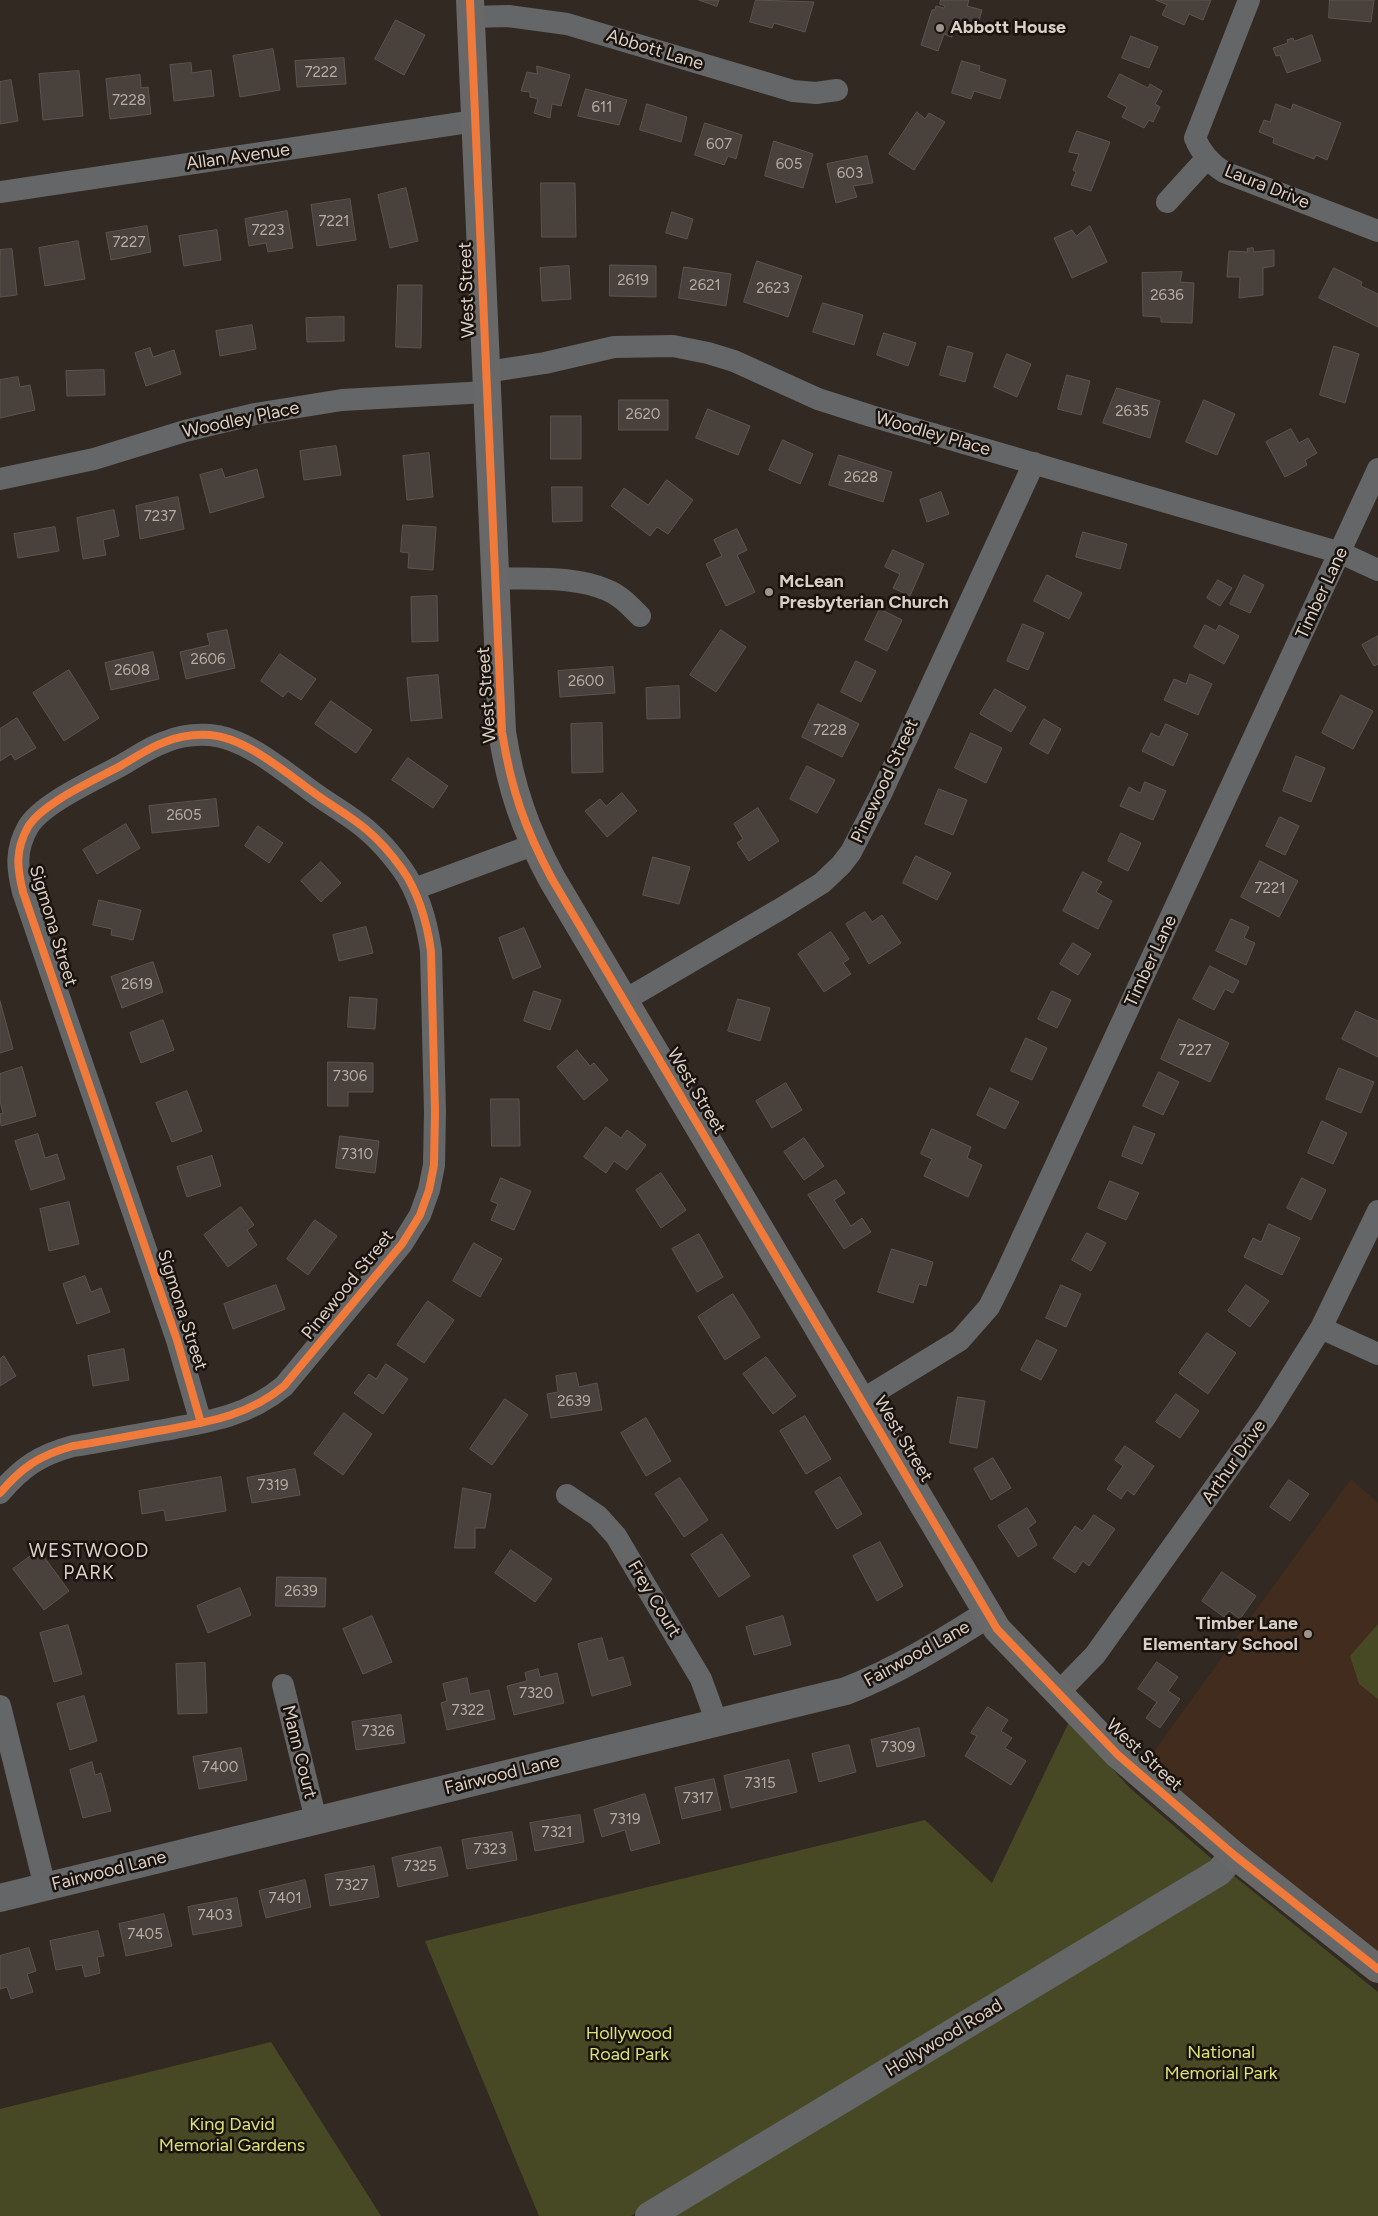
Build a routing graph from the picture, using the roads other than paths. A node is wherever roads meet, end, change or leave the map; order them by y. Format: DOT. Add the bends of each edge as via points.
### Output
graph roads {
  1 [pos="1249,0"];
  2 [pos="471,9"];
  3 [pos="837,90"];
  4 [pos="475,122"];
  5 [pos="1207,158"];
  6 [pos="0,192"];
  7 [pos="1167,202"];
  8 [pos="1378,231"];
  9 [pos="486,382"];
  10 [pos="1034,463"];
  11 [pos="1378,469"];
  12 [pos="0,479"];
  13 [pos="1341,553"];
  14 [pos="1378,570"];
  15 [pos="495,578"];
  16 [pos="640,616"];
  17 [pos="533,845"];
  18 [pos="414,889"];
  19 [pos="625,1000"];
  20 [pos="1378,1211"];
  21 [pos="1321,1328"];
  22 [pos="1378,1354"];
  23 [pos="862,1400"];
  24 [pos="201,1423"];
  25 [pos="0,1493"];
  26 [pos="566,1495"];
  27 [pos="988,1614"];
  28 [pos="283,1685"];
  29 [pos="1059,1692"];
  30 [pos="0,1706"];
  31 [pos="717,1723"];
  32 [pos="316,1820"];
  33 [pos="1234,1855"];
  34 [pos="46,1886"];
  35 [pos="0,1898"];
  36 [pos="1378,1969"];
  37 [pos="649,2216"];
  1 -- 5 [label="street, Laura Drive" via="1195,138"];
  2 -- 3 [label="street, Abbott Lane" via="567,24 793,91 816,93"];
  2 -- 4 [label="main road, West Street"];
  4 -- 6 [label="street, Allan Avenue"];
  4 -- 9 [label="main road, West Street"];
  5 -- 7 [label="street"];
  5 -- 8 [label="street, Laura Drive" via="1224,172"];
  9 -- 10 [label="street, Woodley Place" via="545,363 614,347 673,346 734,361 818,399 870,416"];
  9 -- 12 [label="street, Woodley Place" via="255,414 94,459"];
  9 -- 15 [label="main road, West Street"];
  10 -- 13 [label="street, Woodley Place"];
  10 -- 19 [label="street, Pinewood Street" via="851,852 822,883"];
  11 -- 13 [label="street, Timber Lane"];
  13 -- 14 [label="street, Woodley Place"];
  13 -- 23 [label="street, Timber Lane" via="989,1307 960,1340"];
  15 -- 16 [label="street" via="590,584 626,601"];
  15 -- 17 [label="main road, West Street" via="502,732 511,781"];
  17 -- 18 [label="street"];
  17 -- 19 [label="main road, West Street"];
  18 -- 24 [label="street, Pinewood Street" via="428,930 431,951 435,1112 434,1165 420,1215 402,1244 284,1386 248,1410"];
  18 -- 24 [label="street, Sigmona Street" via="403,870 366,829 252,750 230,739 211,735 164,742 50,806 29,825 20,842 18,870 24,892 177,1340"];
  19 -- 23 [label="main road, West Street"];
  20 -- 21 [label="street, Arthur Drive"];
  21 -- 22 [label="street"];
  21 -- 29 [label="street, Arthur Drive" via="1212,1494 1095,1655"];
  23 -- 27 [label="main road, West Street"];
  24 -- 25 [label="street, Pinewood Street" via="58,1450 33,1461"];
  26 -- 31 [label="street, Frey Court" via="598,1516 616,1536 701,1679"];
  27 -- 29 [label="main road, West Street" via="998,1629"];
  27 -- 31 [label="street, Fairwood Lane" via="897,1669 846,1692"];
  28 -- 32 [label="street, Mann Court"];
  29 -- 33 [label="main road, West Street" via="1118,1755"];
  30 -- 34 [label="street"];
  31 -- 32 [label="street, Fairwood Lane"];
  32 -- 34 [label="street, Fairwood Lane"];
  33 -- 36 [label="main road, West Street"];
  33 -- 37 [label="street, Hollywood Road" via="1219,1872"];
  34 -- 35 [label="street, Fairwood Lane"];
}
